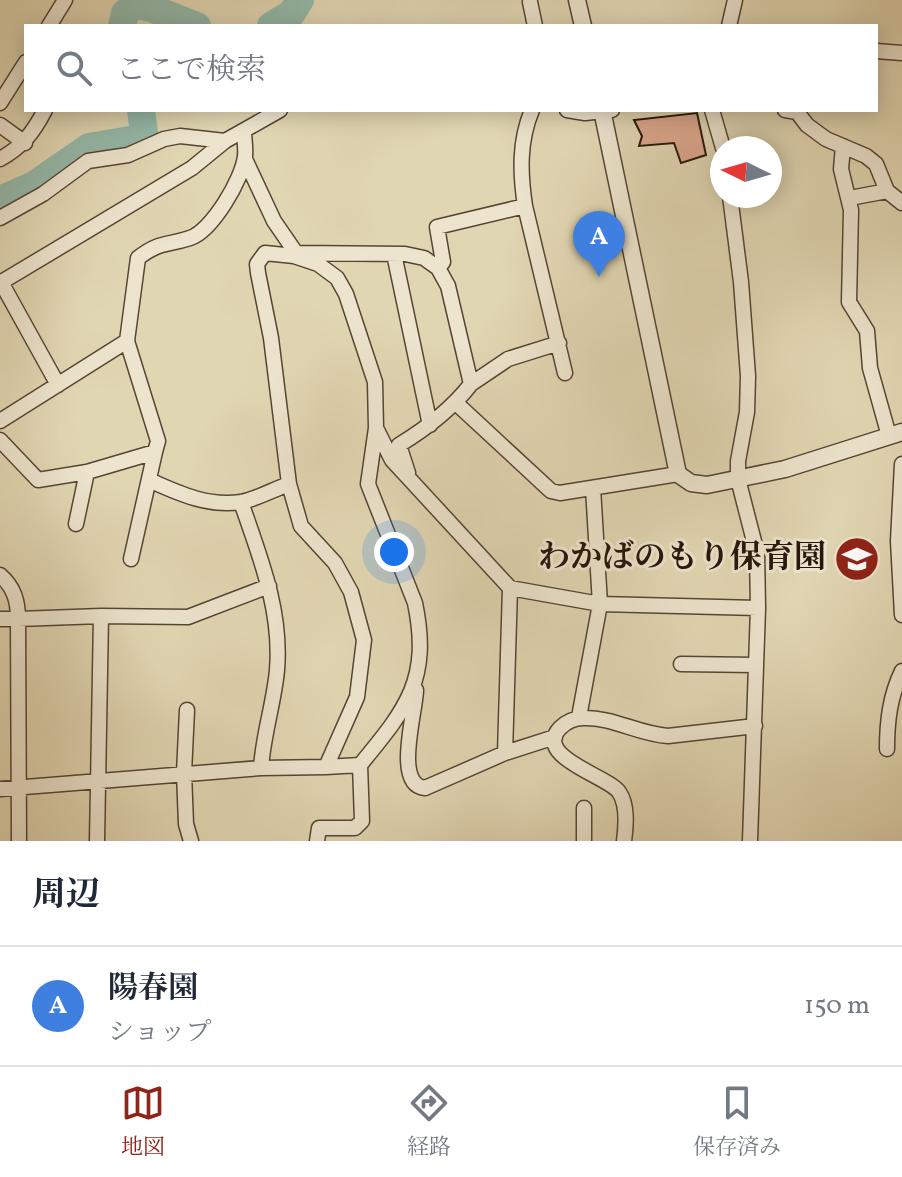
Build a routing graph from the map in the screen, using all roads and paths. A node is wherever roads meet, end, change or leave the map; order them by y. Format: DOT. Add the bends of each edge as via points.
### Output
graph roads {
  1 [pos="65,0"];
  2 [pos="577,0"];
  3 [pos="735,0"];
  4 [pos="531,1"];
  5 [pos="50,24"];
  6 [pos="535,24"];
  7 [pos="583,24"];
  8 [pos="729,24"];
  9 [pos="878,51"];
  10 [pos="902,53"];
  11 [pos="24,65"];
  12 [pos="0,103"];
  13 [pos="44,112"];
  14 [pos="277,112"];
  15 [pos="531,112"];
  16 [pos="605,112"];
  17 [pos="713,112"];
  18 [pos="794,112"];
  19 [pos="0,125"];
  20 [pos="244,131"];
  21 [pos="720,136"];
  22 [pos="225,141"];
  23 [pos="25,143"];
  24 [pos="843,146"];
  25 [pos="0,159"];
  26 [pos="245,159"];
  27 [pos="887,191"];
  28 [pos="850,198"];
  29 [pos="902,203"];
  30 [pos="525,206"];
  31 [pos="732,208"];
  32 [pos="0,218"];
  33 [pos="295,254"];
  34 [pos="394,254"];
  35 [pos="438,268"];
  36 [pos="1,282"];
  37 [pos="127,341"];
  38 [pos="559,343"];
  39 [pos="565,373"];
  40 [pos="471,384"];
  41 [pos="58,385"];
  42 [pos="456,403"];
  43 [pos="0,421"];
  44 [pos="430,425"];
  45 [pos="376,428"];
  46 [pos="899,434"];
  47 [pos="0,440"];
  48 [pos="155,452"];
  49 [pos="902,464"];
  50 [pos="87,472"];
  51 [pos="678,474"];
  52 [pos="409,477"];
  53 [pos="738,479"];
  54 [pos="149,480"];
  55 [pos="289,484"];
  56 [pos="593,488"];
  57 [pos="241,502"];
  58 [pos="76,524"];
  59 [pos="131,559"];
  60 [pos="0,575"];
  61 [pos="269,586"];
  62 [pos="510,588"];
  63 [pos="600,604"];
  64 [pos="758,608"];
  65 [pos="902,615"];
  66 [pos="101,616"];
  67 [pos="0,619"];
  68 [pos="18,619"];
  69 [pos="681,664"];
  70 [pos="756,665"];
  71 [pos="902,671"];
  72 [pos="415,686"];
  73 [pos="187,710"];
  74 [pos="579,717"];
  75 [pos="755,726"];
  76 [pos="555,737"];
  77 [pos="887,749"];
  78 [pos="505,753"];
  79 [pos="360,765"];
  80 [pos="326,767"];
  81 [pos="261,768"];
  82 [pos="184,773"];
  83 [pos="99,781"];
  84 [pos="18,788"];
  85 [pos="0,789"];
  86 [pos="584,808"];
  87 [pos="19,841"];
  88 [pos="97,841"];
  89 [pos="191,841"];
  90 [pos="317,841"];
  91 [pos="584,841"];
  92 [pos="624,841"];
  93 [pos="750,841"];
  1 -- 5 [label="street"];
  2 -- 7 [label="street"];
  3 -- 8 [label="street"];
  4 -- 6 [label="street"];
  9 -- 10 [label="street"];
  11 -- 12 [label="street"];
  13 -- 23 [label="street"];
  14 -- 20 [label="street"];
  15 -- 30 [label="street" via="522,150"];
  16 -- 51 [label="street"];
  17 -- 21 [label="street"];
  18 -- 24 [label="street"];
  19 -- 23 [label="street"];
  20 -- 22 [label="street"];
  20 -- 26 [label="street"];
  22 -- 32 [label="street" via="180,136 128,155 88,161"];
  22 -- 36 [label="street" via="192,168"];
  23 -- 25 [label="street"];
  24 -- 27 [label="street" via="876,164"];
  24 -- 28 [label="street" via="841,169"];
  26 -- 33 [label="street"];
  26 -- 37 [label="street" via="225,201 201,232 155,245 138,258"];
  27 -- 28 [label="street"];
  27 -- 29 [label="street"];
  28 -- 46 [label="street" via="849,302 867,331 870,368"];
  30 -- 35 [label="street" via="437,227 443,262"];
  30 -- 38 [label="street"];
  31 -- 53 [label="street" via="748,376"];
  33 -- 34 [label="street"];
  33 -- 45 [label="street" via="331,272 346,294 375,382"];
  33 -- 55 [label="street" via="265,253 257,264"];
  34 -- 35 [label="street" via="415,254"];
  34 -- 44 [label="street"];
  35 -- 40 [label="street" via="448,286"];
  36 -- 41 [label="street"];
  37 -- 41 [label="street"];
  37 -- 48 [label="street" via="158,441"];
  38 -- 39 [label="street"];
  38 -- 40 [label="street" via="508,359"];
  40 -- 42 [label="street"];
  41 -- 43 [label="street"];
  42 -- 44 [label="street"];
  42 -- 56 [label="street" via="551,491"];
  44 -- 52 [label="street" via="399,445"];
  45 -- 52 [label="street" via="392,460"];
  45 -- 72 [label="street" via="368,484 415,603 420,644"];
  46 -- 53 [label="street"];
  47 -- 50 [label="street" via="38,480"];
  48 -- 50 [label="street"];
  48 -- 54 [label="street"];
  49 -- 65 [label="street"];
  50 -- 58 [label="street"];
  51 -- 53 [label="street" via="707,485"];
  51 -- 56 [label="street"];
  52 -- 62 [label="street"];
  53 -- 64 [label="street" via="757,553"];
  54 -- 57 [label="street" via="196,500"];
  54 -- 59 [label="street"];
  55 -- 57 [label="street"];
  55 -- 80 [label="street" via="301,526 335,563 351,592 364,640 357,697"];
  56 -- 63 [label="street"];
  57 -- 61 [label="street"];
  60 -- 68 [label="street" via="10,584"];
  61 -- 66 [label="street" via="188,617"];
  61 -- 81 [label="street" via="278,666"];
  62 -- 63 [label="street"];
  62 -- 78 [label="street"];
  63 -- 64 [label="street"];
  63 -- 74 [label="street"];
  64 -- 70 [label="street"];
  66 -- 68 [label="street"];
  66 -- 83 [label="street"];
  67 -- 68 [label="street"];
  68 -- 84 [label="street"];
  69 -- 70 [label="street"];
  70 -- 75 [label="street"];
  71 -- 77 [label="street" via="890,701"];
  72 -- 78 [label="street" via="409,754 412,782 418,787"];
  72 -- 79 [label="street"];
  73 -- 82 [label="street"];
  74 -- 75 [label="street" via="668,736"];
  74 -- 76 [label="street" via="558,729"];
  75 -- 93 [label="street"];
  76 -- 78 [label="street"];
  76 -- 92 [label="street" via="560,754 620,794"];
  79 -- 80 [label="street"];
  79 -- 90 [label="street" via="362,821 355,828 319,828"];
  80 -- 81 [label="street"];
  81 -- 82 [label="street"];
  82 -- 83 [label="street"];
  82 -- 89 [label="street"];
  83 -- 84 [label="street"];
  83 -- 88 [label="street"];
  84 -- 85 [label="street"];
  84 -- 87 [label="street"];
  86 -- 91 [label="street"];
}
